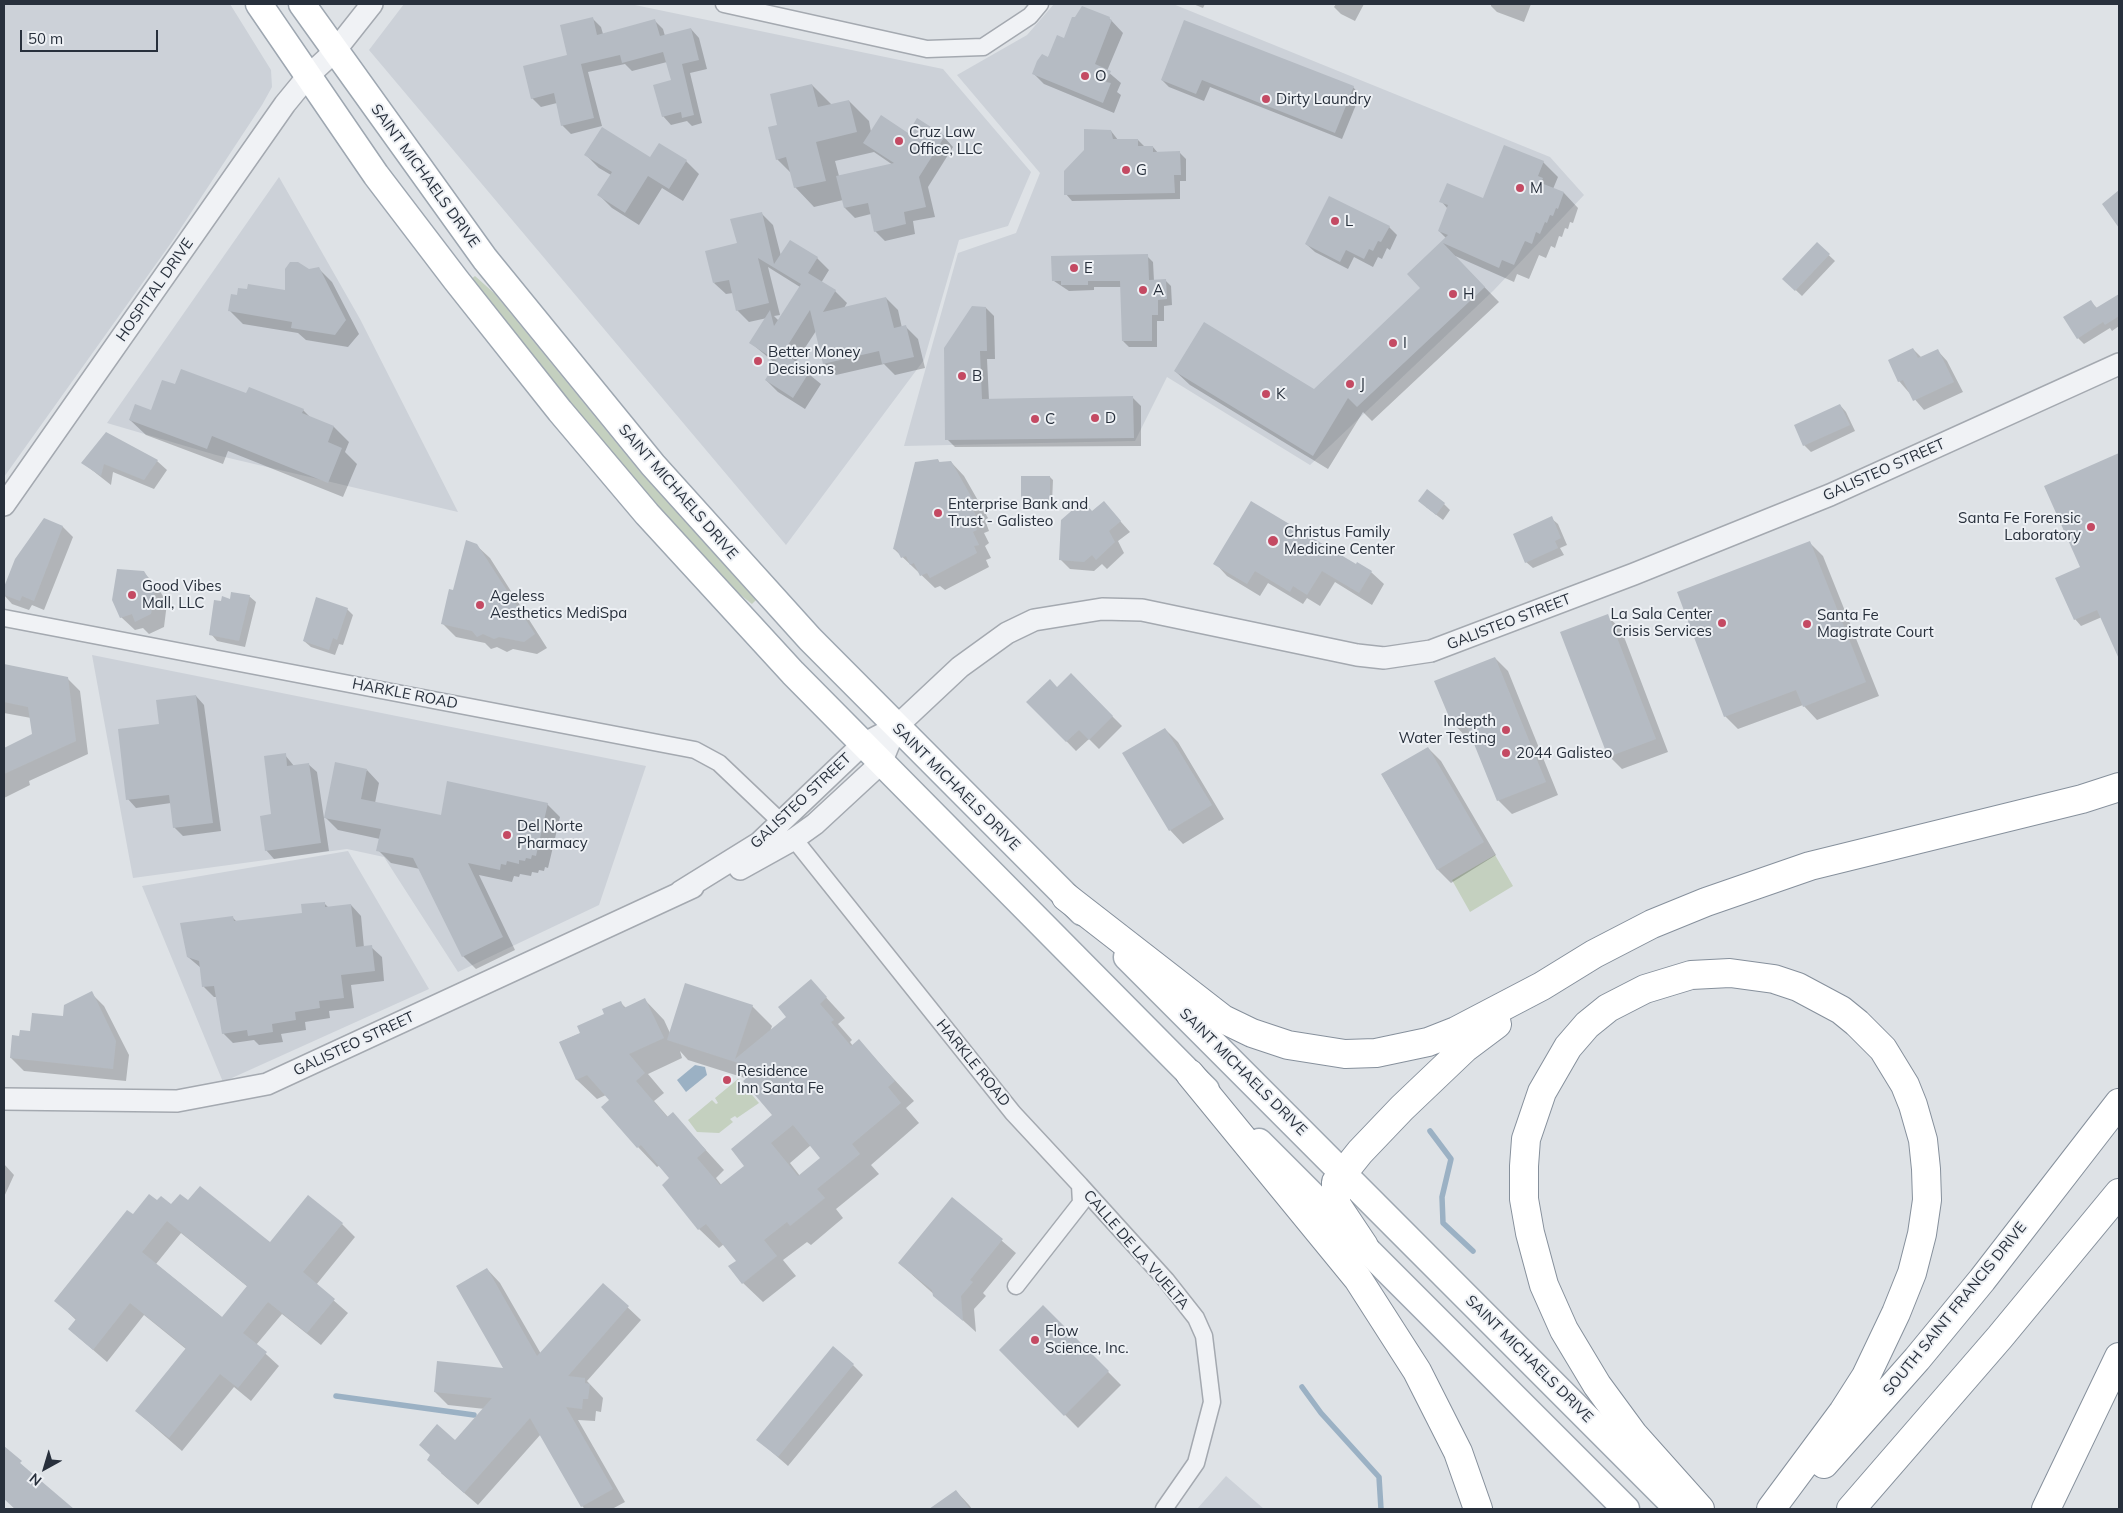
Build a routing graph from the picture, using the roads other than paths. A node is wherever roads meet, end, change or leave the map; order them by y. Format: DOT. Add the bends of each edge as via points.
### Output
graph roads {
  1 [pos="259,4"];
  2 [pos="302,4"];
  3 [pos="372,4"];
  4 [pos="724,4"];
  5 [pos="1040,4"];
  6 [pos="334,52"];
  7 [pos="308,76"];
  8 [pos="2119,364"];
  9 [pos="4,505"];
  10 [pos="4,618"];
  11 [pos="896,727"];
  12 [pos="863,744"];
  13 [pos="881,763"];
  14 [pos="2119,787"];
  15 [pos="781,822"];
  16 [pos="794,839"];
  17 [pos="680,892"];
  18 [pos="1066,897"];
  19 [pos="1542,986"];
  20 [pos="1190,1074"];
  21 [pos="4,1099"];
  22 [pos="2119,1103"];
  23 [pos="1343,1172"];
  24 [pos="1080,1185"];
  25 [pos="2119,1193"];
  26 [pos="1364,1246"];
  27 [pos="1016,1286"];
  28 [pos="2119,1357"];
  29 [pos="1164,1509"];
  30 [pos="1478,1509"];
  31 [pos="1626,1509"];
  32 [pos="1678,1509"];
  33 [pos="1700,1509"];
  34 [pos="1776,1509"];
  35 [pos="1851,1509"];
  36 [pos="2046,1509"];
  1 -- 7 [label="main road"];
  2 -- 6 [label="main road, SAINT MICHAELS DRIVE"];
  3 -- 6 [label="street, HOSPITAL DRIVE"];
  4 -- 5 [label="street" via="927,48 983,47 1030,16"];
  6 -- 7 [label="street, HOSPITAL DRIVE"];
  6 -- 11 [label="main road, SAINT MICHAELS DRIVE" via="484,259 588,388 741,564"];
  7 -- 9 [label="street, HOSPITAL DRIVE" via="285,104"];
  7 -- 12 [label="main road" via="376,175 560,411 725,600"];
  8 -- 11 [label="street, GALISTEO STREET" via="1830,494 1634,574 1431,651 1384,658 1357,655 1184,617 1142,610 1102,609 1034,620 1007,633 960,668"];
  10 -- 15 [label="street, HARKLE ROAD" via="695,750 727,769"];
  11 -- 12 [label="street, GALISTEO STREET"];
  11 -- 13 [label="street, GALISTEO STREET"];
  11 -- 18 [label="main road, SAINT MICHAELS DRIVE"];
  12 -- 13 [label="main road"];
  12 -- 15 [label="street, GALISTEO STREET"];
  13 -- 16 [label="street, GALISTEO STREET" via="815,824"];
  13 -- 20 [label="main road"];
  14 -- 19 [label="highway" via="1810,866 1756,884 1652,924"];
  15 -- 17 [label="street, GALISTEO STREET" via="759,843"];
  16 -- 17 [label="street, GALISTEO STREET" via="724,877"];
  16 -- 24 [label="street, HARKLE ROAD" via="1013,1113"];
  17 -- 21 [label="street, GALISTEO STREET" via="268,1084 177,1101"];
  18 -- 19 [label="highway" via="1167,973 1204,1007 1252,1033 1315,1051 1376,1053 1428,1042"];
  18 -- 23 [label="main road, SAINT MICHAELS DRIVE"];
  19 -- 23 [label="highway" via="1442,1069"];
  20 -- 26 [label="main road"];
  20 -- 30 [label="highway" via="1358,1279 1417,1371 1458,1452"];
  22 -- 34 [label="highway, SOUTH SAINT FRANCIS DRIVE" via="1964,1302"];
  23 -- 26 [label="highway" via="1336,1182 1336,1204"];
  23 -- 32 [label="main road, SAINT MICHAELS DRIVE"];
  24 -- 27 [label="street" via="1081,1203"];
  24 -- 29 [label="street, CALLE DE LA VUELTA" via="1166,1280 1196,1318 1204,1336 1212,1402 1196,1463"];
  25 -- 35 [label="highway"];
  26 -- 31 [label="main road"];
  28 -- 36 [label="highway"];
  33 -- 34 [label="highway" via="1633,1434 1564,1330 1544,1285 1530,1233 1524,1199 1524,1166 1526,1139 1542,1092 1568,1047 1587,1025 1608,1008 1645,989 1691,975 1730,973 1774,979 1798,987 1841,1010 1857,1023 1882,1050 1905,1086 1923,1140 1926,1169 1927,1200 1922,1234 1912,1273 1896,1313 1866,1376"];
}
